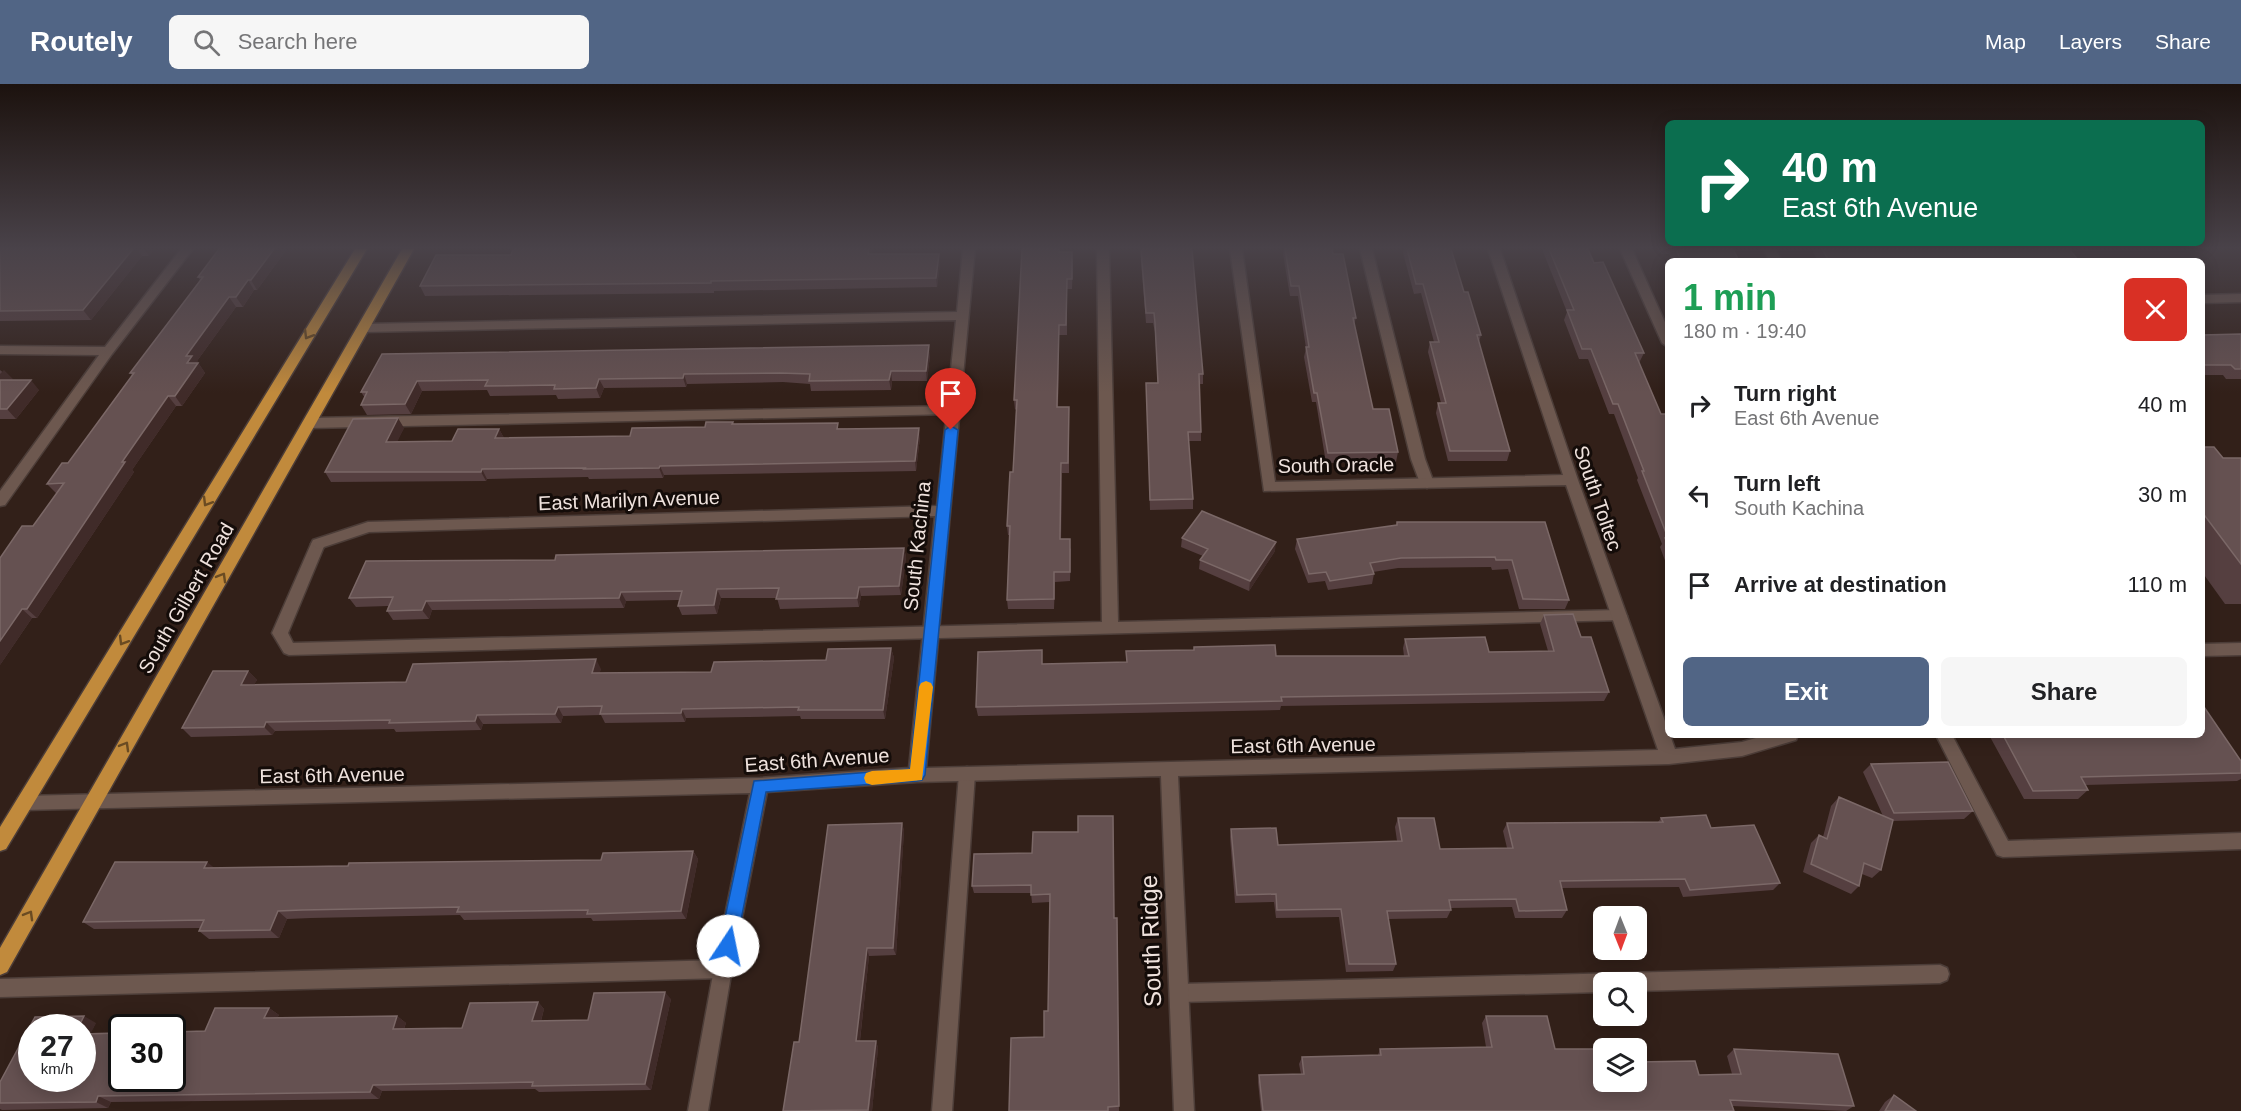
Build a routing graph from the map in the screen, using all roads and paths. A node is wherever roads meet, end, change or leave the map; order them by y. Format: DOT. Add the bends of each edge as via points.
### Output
graph roads {
  1 [pos="150,297"];
  2 [pos="332,297"];
  3 [pos="381,297"];
  4 [pos="965,297"];
  5 [pos="1104,297"];
  6 [pos="1243,297"];
  7 [pos="1378,297"];
  8 [pos="1510,297"];
  9 [pos="1647,297"];
  10 [pos="2241,298"];
  11 [pos="2205,299"];
  12 [pos="963,316"];
  13 [pos="364,327"];
  14 [pos="1665,336"];
  15 [pos="0,350"];
  16 [pos="108,351"];
  17 [pos="953,410"];
  18 [pos="310,423"];
  19 [pos="1571,480"];
  20 [pos="1427,483"];
  21 [pos="0,501"];
  22 [pos="944,511"];
  23 [pos="1619,616"];
  24 [pos="1110,626"];
  25 [pos="931,634"];
  26 [pos="2241,649"];
  27 [pos="2205,650"];
  28 [pos="1780,738"];
  29 [pos="1946,738"];
  30 [pos="1669,758"];
  31 [pos="1169,769"];
  32 [pos="967,774"];
  33 [pos="917,775"];
  34 [pos="760,786"];
  35 [pos="94,801"];
  36 [pos="24,803"];
  37 [pos="2241,842"];
  38 [pos="0,843"];
  39 [pos="0,966"];
  40 [pos="723,969"];
  41 [pos="1940,974"];
  42 [pos="0,988"];
  43 [pos="1179,993"];
  44 [pos="698,1111"];
  45 [pos="942,1111"];
  46 [pos="1184,1111"];
  1 -- 16 [label="street"];
  2 -- 36 [label="main road, South Gilbert Road, one-way"];
  3 -- 13 [label="main road, South Gilbert Road"];
  4 -- 12 [label="street, South Kachina"];
  5 -- 24 [label="street"];
  6 -- 20 [label="street, South Oracle" via="1269,487"];
  7 -- 20 [label="street"];
  8 -- 19 [label="street, South Toltec"];
  9 -- 14 [label="street"];
  10 -- 11 [label="street"];
  12 -- 13 [label="street"];
  12 -- 17 [label="street, South Kachina"];
  13 -- 18 [label="main road, South Gilbert Road"];
  15 -- 16 [label="street"];
  16 -- 21 [label="street"];
  17 -- 18 [label="street"];
  17 -- 22 [label="street, South Kachina"];
  35 -- 18 [label="main road, South Gilbert Road, one-way"];
  19 -- 20 [label="street, South Oracle"];
  19 -- 23 [label="street, South Toltec"];
  22 -- 25 [label="street, South Kachina"];
  22 -- 25 [label="street, East Marilyn Avenue" via="368,527 318,544 280,633 289,649"];
  23 -- 24 [label="street"];
  23 -- 30 [label="street, South Toltec"];
  24 -- 25 [label="street"];
  25 -- 33 [label="street, South Kachina"];
  26 -- 27 [label="street"];
  28 -- 30 [label="street, East 6th Avenue" via="1742,749"];
  29 -- 37 [label="street" via="2003,849"];
  30 -- 31 [label="street, East 6th Avenue"];
  31 -- 32 [label="street, East 6th Avenue"];
  31 -- 43 [label="street, South Ridge"];
  32 -- 33 [label="street, East 6th Avenue"];
  32 -- 45 [label="street"];
  33 -- 34 [label="street, East 6th Avenue"];
  34 -- 35 [label="street, East 6th Avenue"];
  34 -- 40 [label="street"];
  35 -- 36 [label="street, East 6th Avenue"];
  39 -- 35 [label="main road, South Gilbert Road, one-way"];
  36 -- 38 [label="main road, South Gilbert Road"];
  40 -- 42 [label="street"];
  40 -- 44 [label="street"];
  41 -- 43 [label="street"];
  43 -- 46 [label="street, South Ridge"];
}
